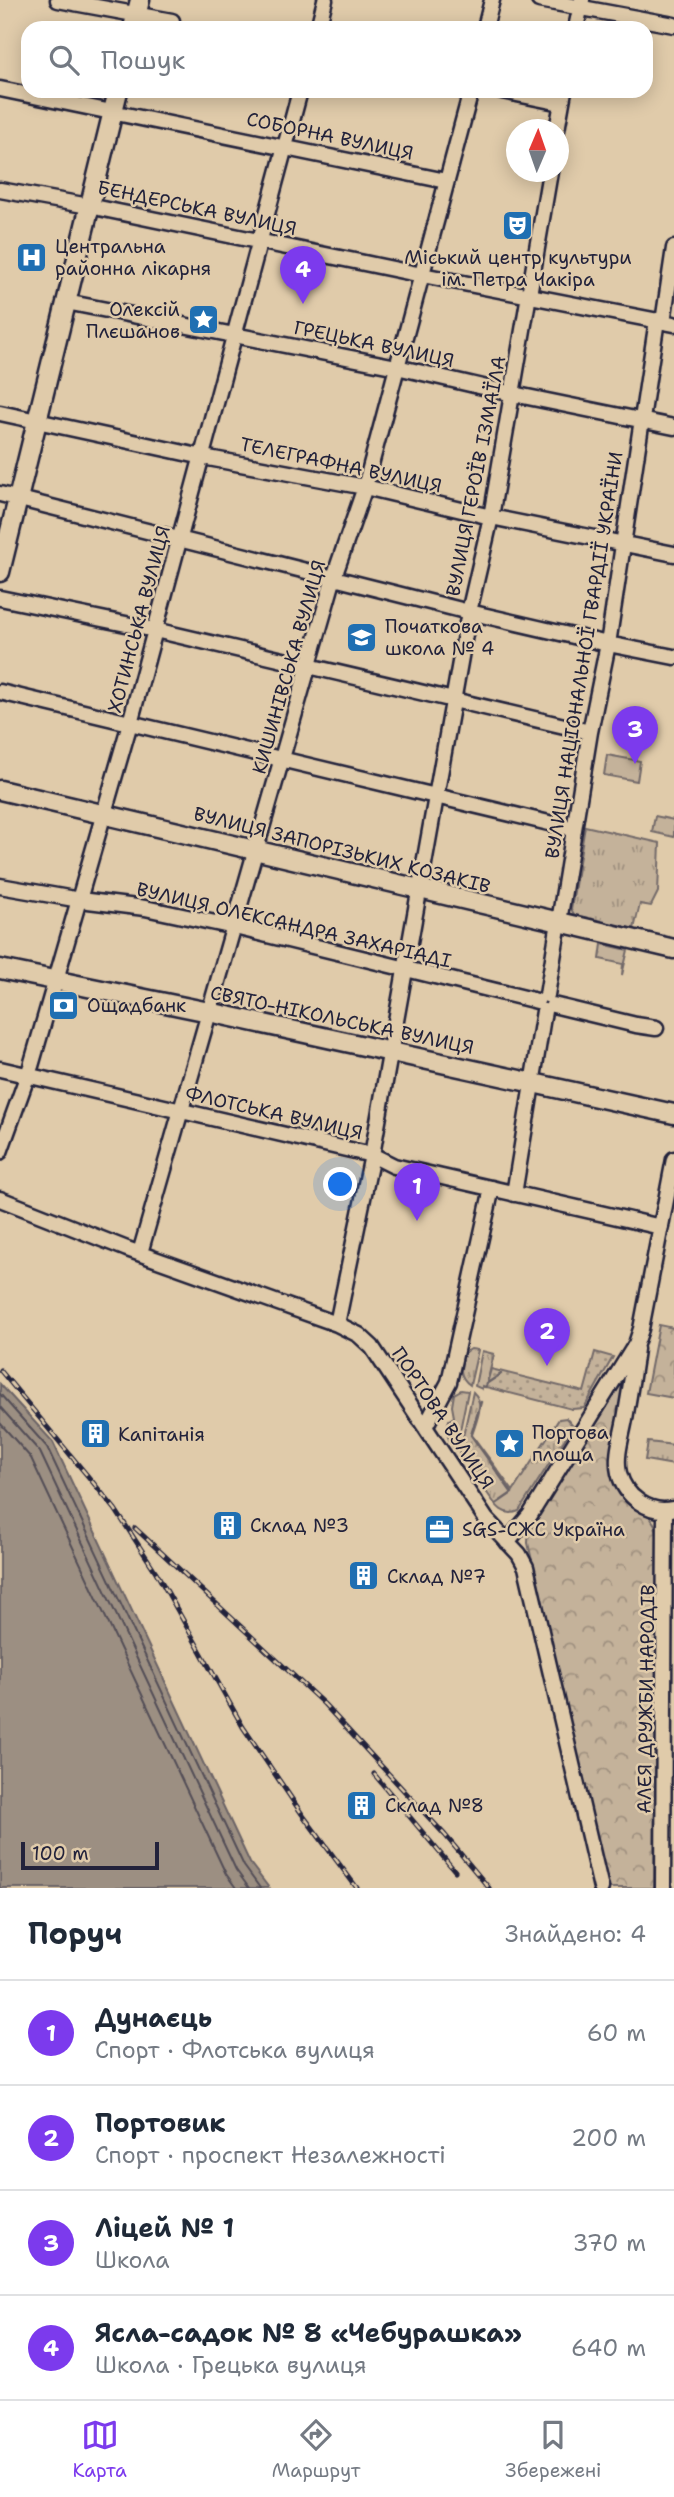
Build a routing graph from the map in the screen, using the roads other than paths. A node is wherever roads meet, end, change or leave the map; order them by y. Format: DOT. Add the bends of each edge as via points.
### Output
graph roads {
  1 [pos="58,0"];
  2 [pos="325,0"];
  3 [pos="492,0"];
  4 [pos="539,0"];
  5 [pos="581,4"];
  6 [pos="137,14"];
  7 [pos="172,21"];
  8 [pos="320,21"];
  9 [pos="487,21"];
  10 [pos="674,25"];
  11 [pos="0,89"];
  12 [pos="21,93"];
  13 [pos="44,98"];
  14 [pos="116,98"];
  15 [pos="298,98"];
  16 [pos="469,98"];
  17 [pos="563,98"];
  18 [pos="112,112"];
  19 [pos="559,119"];
  20 [pos="285,146"];
  21 [pos="446,181"];
  22 [pos="548,182"];
  23 [pos="0,190"];
  24 [pos="89,206"];
  25 [pos="260,241"];
  26 [pos="674,248"];
  27 [pos="422,275"];
  28 [pos="527,295"];
  29 [pos="66,302"];
  30 [pos="664,322"];
  31 [pos="235,336"];
  32 [pos="397,367"];
  33 [pos="513,394"];
  34 [pos="0,413"];
  35 [pos="642,421"];
  36 [pos="37,422"];
  37 [pos="674,427"];
  38 [pos="203,457"];
  39 [pos="365,487"];
  40 [pos="9,496"];
  41 [pos="491,517"];
  42 [pos="181,540"];
  43 [pos="623,546"];
  44 [pos="674,554"];
  45 [pos="0,572"];
  46 [pos="334,577"];
  47 [pos="0,598"];
  48 [pos="469,612"];
  49 [pos="155,631"];
  50 [pos="608,644"];
  51 [pos="674,657"];
  52 [pos="310,667"];
  53 [pos="0,692"];
  54 [pos="453,701"];
  55 [pos="130,723"];
  56 [pos="590,732"];
  57 [pos="282,760"];
  58 [pos="0,790"];
  59 [pos="436,794"];
  60 [pos="104,814"];
  61 [pos="574,829"];
  62 [pos="257,850"];
  63 [pos="0,886"];
  64 [pos="419,890"];
  65 [pos="80,900"];
  66 [pos="559,923"];
  67 [pos="234,927"];
  68 [pos="674,949"];
  69 [pos="405,968"];
  70 [pos="0,970"];
  71 [pos="55,981"];
  72 [pos="545,1003"];
  73 [pos="209,1012"];
  74 [pos="656,1028"];
  75 [pos="389,1052"];
  76 [pos="0,1069"];
  77 [pos="29,1075"];
  78 [pos="532,1083"];
  79 [pos="180,1110"];
  80 [pos="674,1114"];
  81 [pos="0,1152"];
  82 [pos="372,1155"];
  83 [pos="674,1159"];
  84 [pos="492,1188"];
  85 [pos="514,1194"];
  86 [pos="0,1199"];
  87 [pos="661,1227"];
  88 [pos="140,1253"];
  89 [pos="337,1324"];
  90 [pos="636,1344"];
  91 [pos="425,1427"];
  92 [pos="669,1515"];
  93 [pos="507,1542"];
  94 [pos="601,1888"];
  95 [pos="663,1888"];
  1 -- 6 [label="street"];
  2 -- 8 [label="street"];
  3 -- 9 [label="street"];
  4 -- 5 [label="street"];
  5 -- 10 [label="street"];
  6 -- 7 [label="street"];
  11 -- 12 [label="street, СОБОРНА ВУЛИЦЯ"];
  13 -- 18 [label="street, СОБОРНА ВУЛИЦЯ"];
  14 -- 18 [label="main road"];
  15 -- 20 [label="street, ХОТИНСЬКА ВУЛИЦЯ"];
  16 -- 21 [label="street, КИШИНІВСЬКА ВУЛИЦЯ"];
  17 -- 19 [label="street"];
  18 -- 20 [label="street, СОБОРНА ВУЛИЦЯ"];
  18 -- 24 [label="main road"];
  20 -- 21 [label="street, СОБОРНА ВУЛИЦЯ"];
  20 -- 25 [label="street, ХОТИНСЬКА ВУЛИЦЯ"];
  21 -- 27 [label="street, КИШИНІВСЬКА ВУЛИЦЯ"];
  22 -- 28 [label="street, ВУЛИЦЯ ГЕРОЇВ ІЗМАЇЛА"];
  23 -- 24 [label="street, БЕНДЕРСЬКА ВУЛИЦЯ"];
  24 -- 25 [label="street, БЕНДЕРСЬКА ВУЛИЦЯ"];
  24 -- 29 [label="main road"];
  25 -- 27 [label="street, БЕНДЕРСЬКА ВУЛИЦЯ"];
  25 -- 31 [label="street, ХОТИНСЬКА ВУЛИЦЯ"];
  26 -- 30 [label="street, ВУЛИЦЯ НАЦІОНАЛЬНОЇ ГВАРДІЇ УКРАЇНИ"];
  27 -- 28 [label="street, БЕНДЕРСЬКА ВУЛИЦЯ"];
  27 -- 32 [label="street, КИШИНІВСЬКА ВУЛИЦЯ"];
  28 -- 30 [label="street, БЕНДЕРСЬКА ВУЛИЦЯ"];
  28 -- 33 [label="street, ВУЛИЦЯ ГЕРОЇВ ІЗМАЇЛА"];
  29 -- 31 [label="street, ГРЕЦЬКА ВУЛИЦЯ"];
  29 -- 36 [label="main road"];
  30 -- 35 [label="street, ВУЛИЦЯ НАЦІОНАЛЬНОЇ ГВАРДІЇ УКРАЇНИ"];
  31 -- 32 [label="street, ГРЕЦЬКА ВУЛИЦЯ"];
  31 -- 38 [label="street, ХОТИНСЬКА ВУЛИЦЯ"];
  32 -- 33 [label="street, ГРЕЦЬКА ВУЛИЦЯ"];
  32 -- 39 [label="street, КИШИНІВСЬКА ВУЛИЦЯ"];
  33 -- 35 [label="street, ГРЕЦЬКА ВУЛИЦЯ"];
  33 -- 41 [label="street, ВУЛИЦЯ ГЕРОЇВ ІЗМАЇЛА"];
  34 -- 36 [label="street, ТЕЛЕГРАФНА ВУЛИЦЯ"];
  35 -- 37 [label="street, ГРЕЦЬКА ВУЛИЦЯ"];
  35 -- 43 [label="street, ВУЛИЦЯ НАЦІОНАЛЬНОЇ ГВАРДІЇ УКРАЇНИ"];
  36 -- 38 [label="street, ТЕЛЕГРАФНА ВУЛИЦЯ"];
  36 -- 40 [label="main road"];
  38 -- 39 [label="street, ТЕЛЕГРАФНА ВУЛИЦЯ"];
  38 -- 42 [label="street, ХОТИНСЬКА ВУЛИЦЯ"];
  39 -- 41 [label="street, ТЕЛЕГРАФНА ВУЛИЦЯ"];
  39 -- 46 [label="street, КИШИНІВСЬКА ВУЛИЦЯ"];
  40 -- 42 [label="street"];
  40 -- 45 [label="main road"];
  41 -- 43 [label="street, ТЕЛЕГРАФНА ВУЛИЦЯ"];
  41 -- 48 [label="street, ВУЛИЦЯ ГЕРОЇВ ІЗМАЇЛА"];
  42 -- 46 [label="street"];
  42 -- 49 [label="street, ХОТИНСЬКА ВУЛИЦЯ"];
  43 -- 44 [label="street, ТЕЛЕГРАФНА ВУЛИЦЯ"];
  43 -- 50 [label="street, ВУЛИЦЯ НАЦІОНАЛЬНОЇ ГВАРДІЇ УКРАЇНИ"];
  46 -- 48 [label="street"];
  46 -- 52 [label="street, КИШИНІВСЬКА ВУЛИЦЯ"];
  47 -- 49 [label="street"];
  48 -- 50 [label="street"];
  48 -- 54 [label="street, ВУЛИЦЯ ГЕРОЇВ ІЗМАЇЛА"];
  49 -- 52 [label="street"];
  49 -- 55 [label="street, ХОТИНСЬКА ВУЛИЦЯ"];
  50 -- 51 [label="street"];
  50 -- 56 [label="street, ВУЛИЦЯ НАЦІОНАЛЬНОЇ ГВАРДІЇ УКРАЇНИ"];
  52 -- 54 [label="street"];
  52 -- 57 [label="street, КИШИНІВСЬКА ВУЛИЦЯ"];
  53 -- 55 [label="street"];
  54 -- 56 [label="street"];
  54 -- 59 [label="street, ВУЛИЦЯ ГЕРОЇВ ІЗМАЇЛА"];
  55 -- 57 [label="street"];
  55 -- 60 [label="street, ХОТИНСЬКА ВУЛИЦЯ"];
  56 -- 61 [label="street, ВУЛИЦЯ НАЦІОНАЛЬНОЇ ГВАРДІЇ УКРАЇНИ"];
  57 -- 59 [label="street"];
  57 -- 62 [label="street, КИШИНІВСЬКА ВУЛИЦЯ"];
  58 -- 60 [label="main road, ВУЛИЦЯ ЗАПОРІЗЬКИХ КОЗАКІВ"];
  59 -- 61 [label="street"];
  59 -- 64 [label="street, ВУЛИЦЯ ГЕРОЇВ ІЗМАЇЛА"];
  60 -- 62 [label="main road, ВУЛИЦЯ ЗАПОРІЗЬКИХ КОЗАКІВ"];
  60 -- 65 [label="street, ХОТИНСЬКА ВУЛИЦЯ"];
  61 -- 66 [label="street, ВУЛИЦЯ НАЦІОНАЛЬНОЇ ГВАРДІЇ УКРАЇНИ"];
  62 -- 64 [label="main road, ВУЛИЦЯ ЗАПОРІЗЬКИХ КОЗАКІВ"];
  62 -- 67 [label="street, КИШИНІВСЬКА ВУЛИЦЯ"];
  63 -- 65 [label="street, ВУЛИЦЯ ОЛЕКСАНДРА ЗАХАРІАДІ"];
  64 -- 66 [label="main road, ВУЛИЦЯ ЗАПОРІЗЬКИХ КОЗАКІВ"];
  64 -- 69 [label="street, ВУЛИЦЯ ГЕРОЇВ ІЗМАЇЛА"];
  65 -- 67 [label="street, ВУЛИЦЯ ОЛЕКСАНДРА ЗАХАРІАДІ"];
  65 -- 71 [label="street, ХОТИНСЬКА ВУЛИЦЯ"];
  66 -- 68 [label="main road, ВУЛИЦЯ ЗАПОРІЗЬКИХ КОЗАКІВ"];
  66 -- 72 [label="street, ВУЛИЦЯ НАЦІОНАЛЬНОЇ ГВАРДІЇ УКРАЇНИ"];
  67 -- 69 [label="street, ВУЛИЦЯ ОЛЕКСАНДРА ЗАХАРІАДІ"];
  67 -- 73 [label="street, КИШИНІВСЬКА ВУЛИЦЯ"];
  69 -- 72 [label="street, ВУЛИЦЯ ОЛЕКСАНДРА ЗАХАРІАДІ"];
  69 -- 75 [label="street, ВУЛИЦЯ ГЕРОЇВ ІЗМАЇЛА"];
  70 -- 71 [label="main road, СВЯТО-НІКОЛЬСЬКА ВУЛИЦЯ"];
  71 -- 73 [label="main road, СВЯТО-НІКОЛЬСЬКА ВУЛИЦЯ"];
  71 -- 77 [label="street, ХОТИНСЬКА ВУЛИЦЯ"];
  72 -- 74 [label="street, ВУЛИЦЯ ОЛЕКСАНДРА ЗАХАРІАДІ"];
  72 -- 78 [label="street, ВУЛИЦЯ НАЦІОНАЛЬНОЇ ГВАРДІЇ УКРАЇНИ"];
  73 -- 75 [label="main road, СВЯТО-НІКОЛЬСЬКА ВУЛИЦЯ"];
  73 -- 79 [label="street, КИШИНІВСЬКА ВУЛИЦЯ"];
  75 -- 78 [label="main road, СВЯТО-НІКОЛЬСЬКА ВУЛИЦЯ"];
  75 -- 82 [label="street, ВУЛИЦЯ ГЕРОЇВ ІЗМАЇЛА"];
  76 -- 77 [label="street, ФЛОТСЬКА ВУЛИЦЯ"];
  77 -- 79 [label="street, ФЛОТСЬКА ВУЛИЦЯ"];
  77 -- 81 [label="street, ХОТИНСЬКА ВУЛИЦЯ"];
  78 -- 80 [label="main road, СВЯТО-НІКОЛЬСЬКА ВУЛИЦЯ"];
  78 -- 85 [label="street, ВУЛИЦЯ НАЦІОНАЛЬНОЇ ГВАРДІЇ УКРАЇНИ"];
  79 -- 82 [label="street, ФЛОТСЬКА ВУЛИЦЯ"];
  79 -- 88 [label="street, КИШИНІВСЬКА ВУЛИЦЯ"];
  82 -- 84 [label="street, ФЛОТСЬКА ВУЛИЦЯ" via="394,1166"];
  82 -- 89 [label="street, ВУЛИЦЯ ГЕРОЇВ ІЗМАЇЛА"];
  83 -- 87 [label="street"];
  84 -- 85 [label="street, ФЛОТСЬКА ВУЛИЦЯ"];
  84 -- 91 [label="street" via="449,1382"];
  85 -- 87 [label="street, ФЛОТСЬКА ВУЛИЦЯ"];
  86 -- 88 [label="street, ПОРТОВА ВУЛИЦЯ"];
  87 -- 90 [label="street"];
  88 -- 89 [label="street, ПОРТОВА ВУЛИЦЯ"];
  89 -- 91 [label="street, ПОРТОВА ВУЛИЦЯ" via="372,1347"];
  90 -- 92 [label="street" via="619,1472 631,1496"];
  90 -- 93 [label="street" via="530,1515"];
  91 -- 93 [label="street, ПОРТОВА ВУЛИЦЯ" via="486,1519"];
  92 -- 95 [label="street, АЛЕЯ ДРУЖБИ НАРОДІВ"];
  93 -- 94 [label="street, ПОРТОВА ВУЛИЦЯ" via="526,1567"];
}
